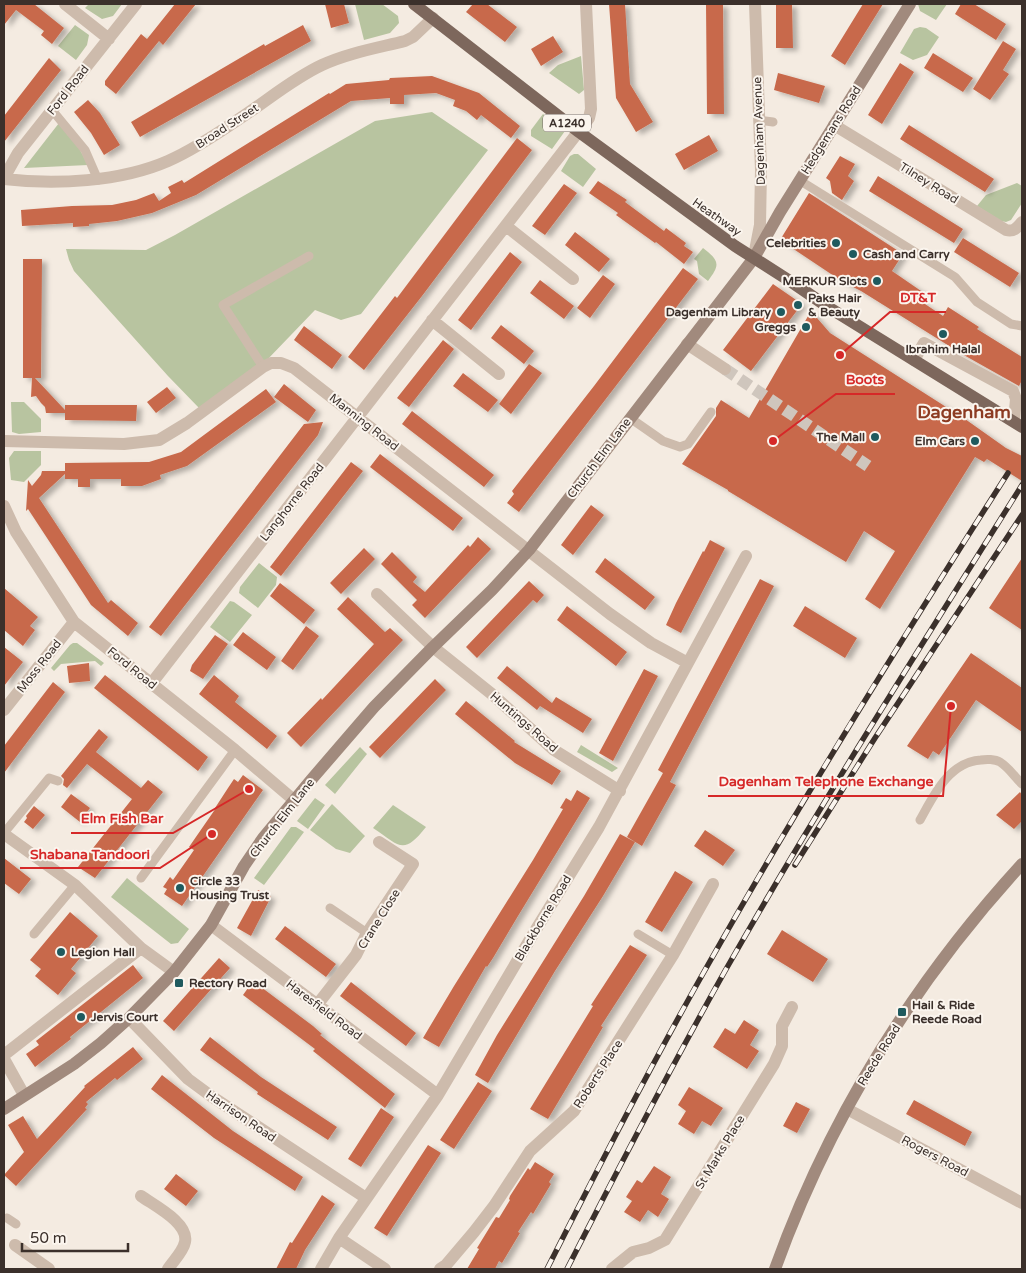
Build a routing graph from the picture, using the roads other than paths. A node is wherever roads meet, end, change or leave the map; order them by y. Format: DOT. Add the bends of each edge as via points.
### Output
graph roads {
  1 [pos="65,4"];
  2 [pos="136,4"];
  3 [pos="414,4"];
  4 [pos="586,4"];
  5 [pos="755,4"];
  6 [pos="910,4"];
  7 [pos="433,18"];
  8 [pos="109,39"];
  9 [pos="52,110"];
  10 [pos="758,120"];
  11 [pos="773,122"];
  12 [pos="834,125"];
  13 [pos="579,132"];
  14 [pos="4,179"];
  15 [pos="98,180"];
  16 [pos="799,180"];
  17 [pos="1022,222"];
  18 [pos="506,226"];
  19 [pos="309,256"];
  20 [pos="754,258"];
  21 [pos="573,279"];
  22 [pos="432,320"];
  23 [pos="1022,326"];
  24 [pos="687,344"];
  25 [pos="914,360"];
  26 [pos="263,367"];
  27 [pos="725,369"];
  28 [pos="499,374"];
  29 [pos="711,412"];
  30 [pos="358,417"];
  31 [pos="630,418"];
  32 [pos="1018,424"];
  33 [pos="4,441"];
  34 [pos="4,506"];
  35 [pos="529,550"];
  36 [pos="746,556"];
  37 [pos="377,594"];
  38 [pos="74,622"];
  39 [pos="433,647"];
  40 [pos="688,663"];
  41 [pos="151,684"];
  42 [pos="4,710"];
  43 [pos="235,750"];
  44 [pos="58,780"];
  45 [pos="1022,784"];
  46 [pos="620,791"];
  47 [pos="294,801"];
  48 [pos="920,820"];
  49 [pos="4,833"];
  50 [pos="379,842"];
  51 [pos="1022,866"];
  52 [pos="141,878"];
  53 [pos="713,884"];
  54 [pos="75,885"];
  55 [pos="330,908"];
  56 [pos="211,925"];
  57 [pos="367,933"];
  58 [pos="34,934"];
  59 [pos="638,934"];
  60 [pos="141,948"];
  61 [pos="673,955"];
  62 [pos="174,972"];
  63 [pos="318,1005"];
  64 [pos="792,1007"];
  65 [pos="129,1018"];
  66 [pos="4,1057"];
  67 [pos="24,1095"];
  68 [pos="438,1095"];
  69 [pos="847,1108"];
  70 [pos="4,1109"];
  71 [pos="142,1196"];
  72 [pos="366,1198"];
  73 [pos="1022,1204"];
  74 [pos="5,1218"];
  75 [pos="16,1224"];
  76 [pos="339,1238"];
  77 [pos="15,1245"];
  78 [pos="50,1269"];
  79 [pos="168,1269"];
  80 [pos="321,1269"];
  81 [pos="385,1269"];
  82 [pos="440,1269"];
  83 [pos="612,1269"];
  84 [pos="775,1269"];
  1 -- 8 [label="street"];
  2 -- 8 [label="street, Ford Road"];
  3 -- 7 [label="main road, Heathway / A1240"];
  4 -- 13 [label="street, Langhorne Road" via="592,109"];
  5 -- 10 [label="street, Dagenham Avenue"];
  6 -- 12 [label="street, Hedgemans Road"];
  7 -- 13 [label="main road, Heathway / A1240"];
  7 -- 15 [label="street, Broad Street" via="405,41 336,59 301,76 191,150 166,162"];
  8 -- 9 [label="street, Ford Road"];
  9 -- 14 [label="street, Ford Road" via="13,161"];
  9 -- 15 [label="lane" via="85,150"];
  10 -- 11 [label="lane"];
  10 -- 20 [label="street, Dagenham Avenue" via="760,225"];
  12 -- 16 [label="street, Hedgemans Road"];
  12 -- 17 [label="street, Tilney Road" via="1006,230 1015,230"];
  13 -- 18 [label="street, Langhorne Road"];
  13 -- 20 [label="main road, Heathway / A1240"];
  14 -- 15 [label="street, Broad Street" via="25,182"];
  16 -- 20 [label="street, Hedgemans Road"];
  16 -- 23 [label="lane" via="955,277 978,302 1012,324"];
  18 -- 21 [label="street"];
  18 -- 22 [label="street, Langhorne Road"];
  19 -- 26 [label="lane" via="222,305"];
  20 -- 24 [label="street, Church Elm Lane"];
  20 -- 25 [label="main road, Heathway / A1240"];
  22 -- 28 [label="street"];
  22 -- 30 [label="street, Langhorne Road"];
  24 -- 27 [label="street"];
  24 -- 31 [label="street, Church Elm Lane"];
  25 -- 32 [label="main road, Heathway / A1240"];
  25 -- 32 [label="street" via="924,343 1013,391"];
  26 -- 30 [label="street, Manning Road" via="271,363 287,364"];
  26 -- 33 [label="street, Manning Road" via="159,440 124,444"];
  29 -- 31 [label="lane" via="688,444 680,447 663,441"];
  30 -- 35 [label="street, Manning Road"];
  30 -- 41 [label="street, Langhorne Road"];
  31 -- 35 [label="street, Church Elm Lane"];
  34 -- 38 [label="street, Ford Road" via="16,532"];
  35 -- 39 [label="street, Church Elm Lane"];
  35 -- 40 [label="street, Manning Road" via="610,614 651,643"];
  36 -- 40 [label="street, Blackborne Road"];
  37 -- 39 [label="street"];
  38 -- 41 [label="street, Ford Road"];
  38 -- 42 [label="street, Moss Road"];
  39 -- 46 [label="street, Huntings Road" via="554,750"];
  39 -- 47 [label="street, Church Elm Lane" via="374,707"];
  40 -- 46 [label="street, Blackborne Road"];
  41 -- 43 [label="street, Ford Road"];
  43 -- 47 [label="street, Ford Road"];
  43 -- 52 [label="lane"];
  44 -- 49 [label="lane" via="50,778"];
  45 -- 48 [label="lane" via="999,761 970,760 955,768"];
  46 -- 68 [label="street, Blackborne Road"];
  47 -- 56 [label="street, Church Elm Lane" via="263,838"];
  49 -- 54 [label="street"];
  50 -- 57 [label="street, Crane Close" via="413,864"];
  51 -- 69 [label="street, Reede Road" via="946,955 883,1047"];
  53 -- 61 [label="street, Roberts Place"];
  54 -- 58 [label="lane"];
  54 -- 60 [label="street"];
  55 -- 57 [label="lane"];
  56 -- 62 [label="street, Church Elm Lane"];
  56 -- 63 [label="street, Haresfield Road"];
  57 -- 63 [label="street, Crane Close" via="356,956"];
  59 -- 61 [label="lane"];
  60 -- 62 [label="street"];
  60 -- 66 [label="street"];
  61 -- 82 [label="street, Roberts Place" via="574,1112 530,1150 494,1206"];
  62 -- 65 [label="street, Church Elm Lane"];
  63 -- 68 [label="street, Haresfield Road"];
  64 -- 83 [label="street, St Marks Place" via="782,1026 782,1046 774,1064 665,1240 633,1252"];
  65 -- 67 [label="street, Church Elm Lane" via="74,1064"];
  65 -- 72 [label="street, Harrison Road" via="196,1084"];
  66 -- 67 [label="street"];
  67 -- 70 [label="street, Church Elm Lane"];
  68 -- 72 [label="street, Blackborne Road"];
  69 -- 73 [label="street, Rogers Road"];
  69 -- 84 [label="street, Reede Road" via="805,1191"];
  71 -- 79 [label="street" via="178,1222 186,1235 185,1244"];
  72 -- 76 [label="street, Blackborne Road"];
  74 -- 75 [label="lane"];
  76 -- 80 [label="street, Blackborne Road"];
  76 -- 81 [label="street"];
  77 -- 78 [label="street"];
}
